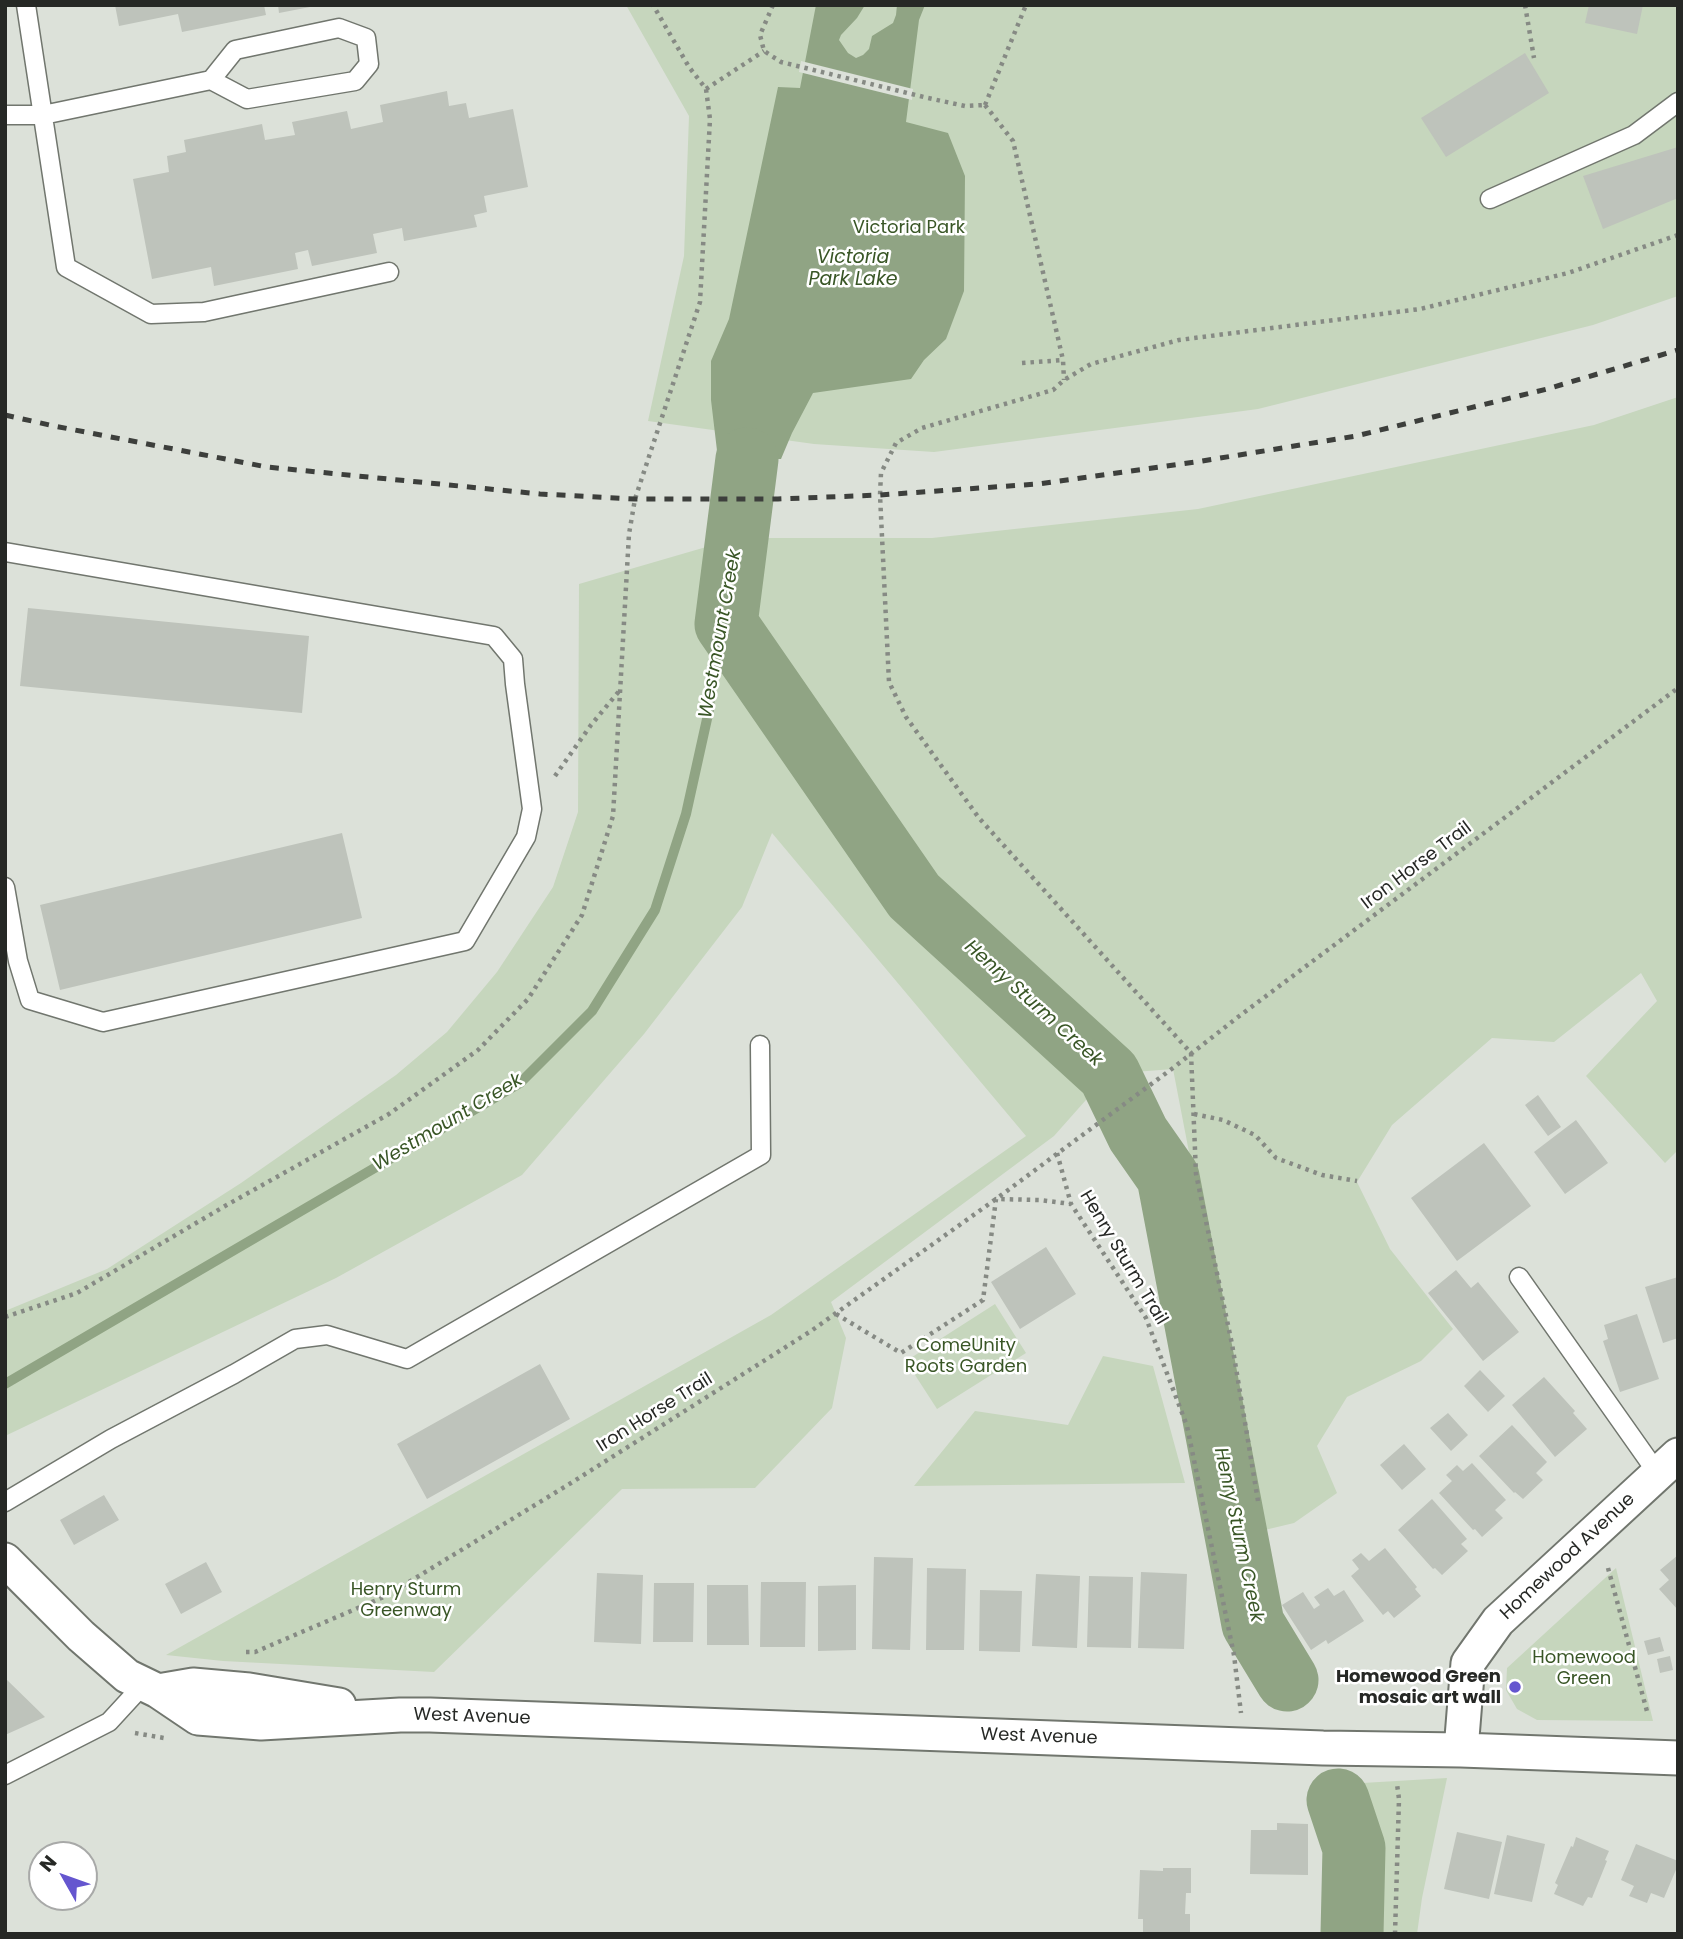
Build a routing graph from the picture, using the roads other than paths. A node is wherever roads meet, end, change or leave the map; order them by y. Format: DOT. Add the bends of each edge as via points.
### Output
graph roads {
  1 [pos="26,5"];
  2 [pos="211,80"];
  3 [pos="1678,102"];
  4 [pos="43,115"];
  5 [pos="5,116"];
  6 [pos="1490,199"];
  7 [pos="389,272"];
  8 [pos="5,552"];
  9 [pos="5,887"];
  10 [pos="12,962"];
  11 [pos="760,1045"];
  12 [pos="1519,1277"];
  13 [pos="1668,1464"];
  14 [pos="5,1502"];
  15 [pos="5,1560"];
  16 [pos="151,1688"];
  17 [pos="1461,1750"];
  18 [pos="1678,1758"];
  19 [pos="5,1776"];
  1 -- 4 [label="lane"];
  2 -- 2 [label="lane" via="235,50 339,28 366,38 369,64 355,81 247,99"];
  2 -- 4 [label="lane"];
  3 -- 6 [label="lane" via="1634,135"];
  4 -- 5 [label="lane"];
  4 -- 7 [label="lane" via="66,267 151,314 204,312"];
  8 -- 10 [label="lane" via="494,636 513,659 532,808 526,837 465,941 103,1022 30,1000"];
  9 -- 10 [label="lane"];
  11 -- 14 [label="lane" via="761,1155 407,1359 327,1335 295,1339 111,1438"];
  12 -- 13 [label="lane"];
  13 -- 17 [label="street, Homewood Avenue" via="1498,1621 1475,1652 1468,1663"];
  15 -- 16 [label="street, West Avenue" via="81,1636 127,1676"];
  16 -- 17 [label="street, West Avenue" via="198,1718 261,1723 400,1715"];
  16 -- 19 [label="lane" via="109,1721"];
  17 -- 18 [label="street, West Avenue"];
}
